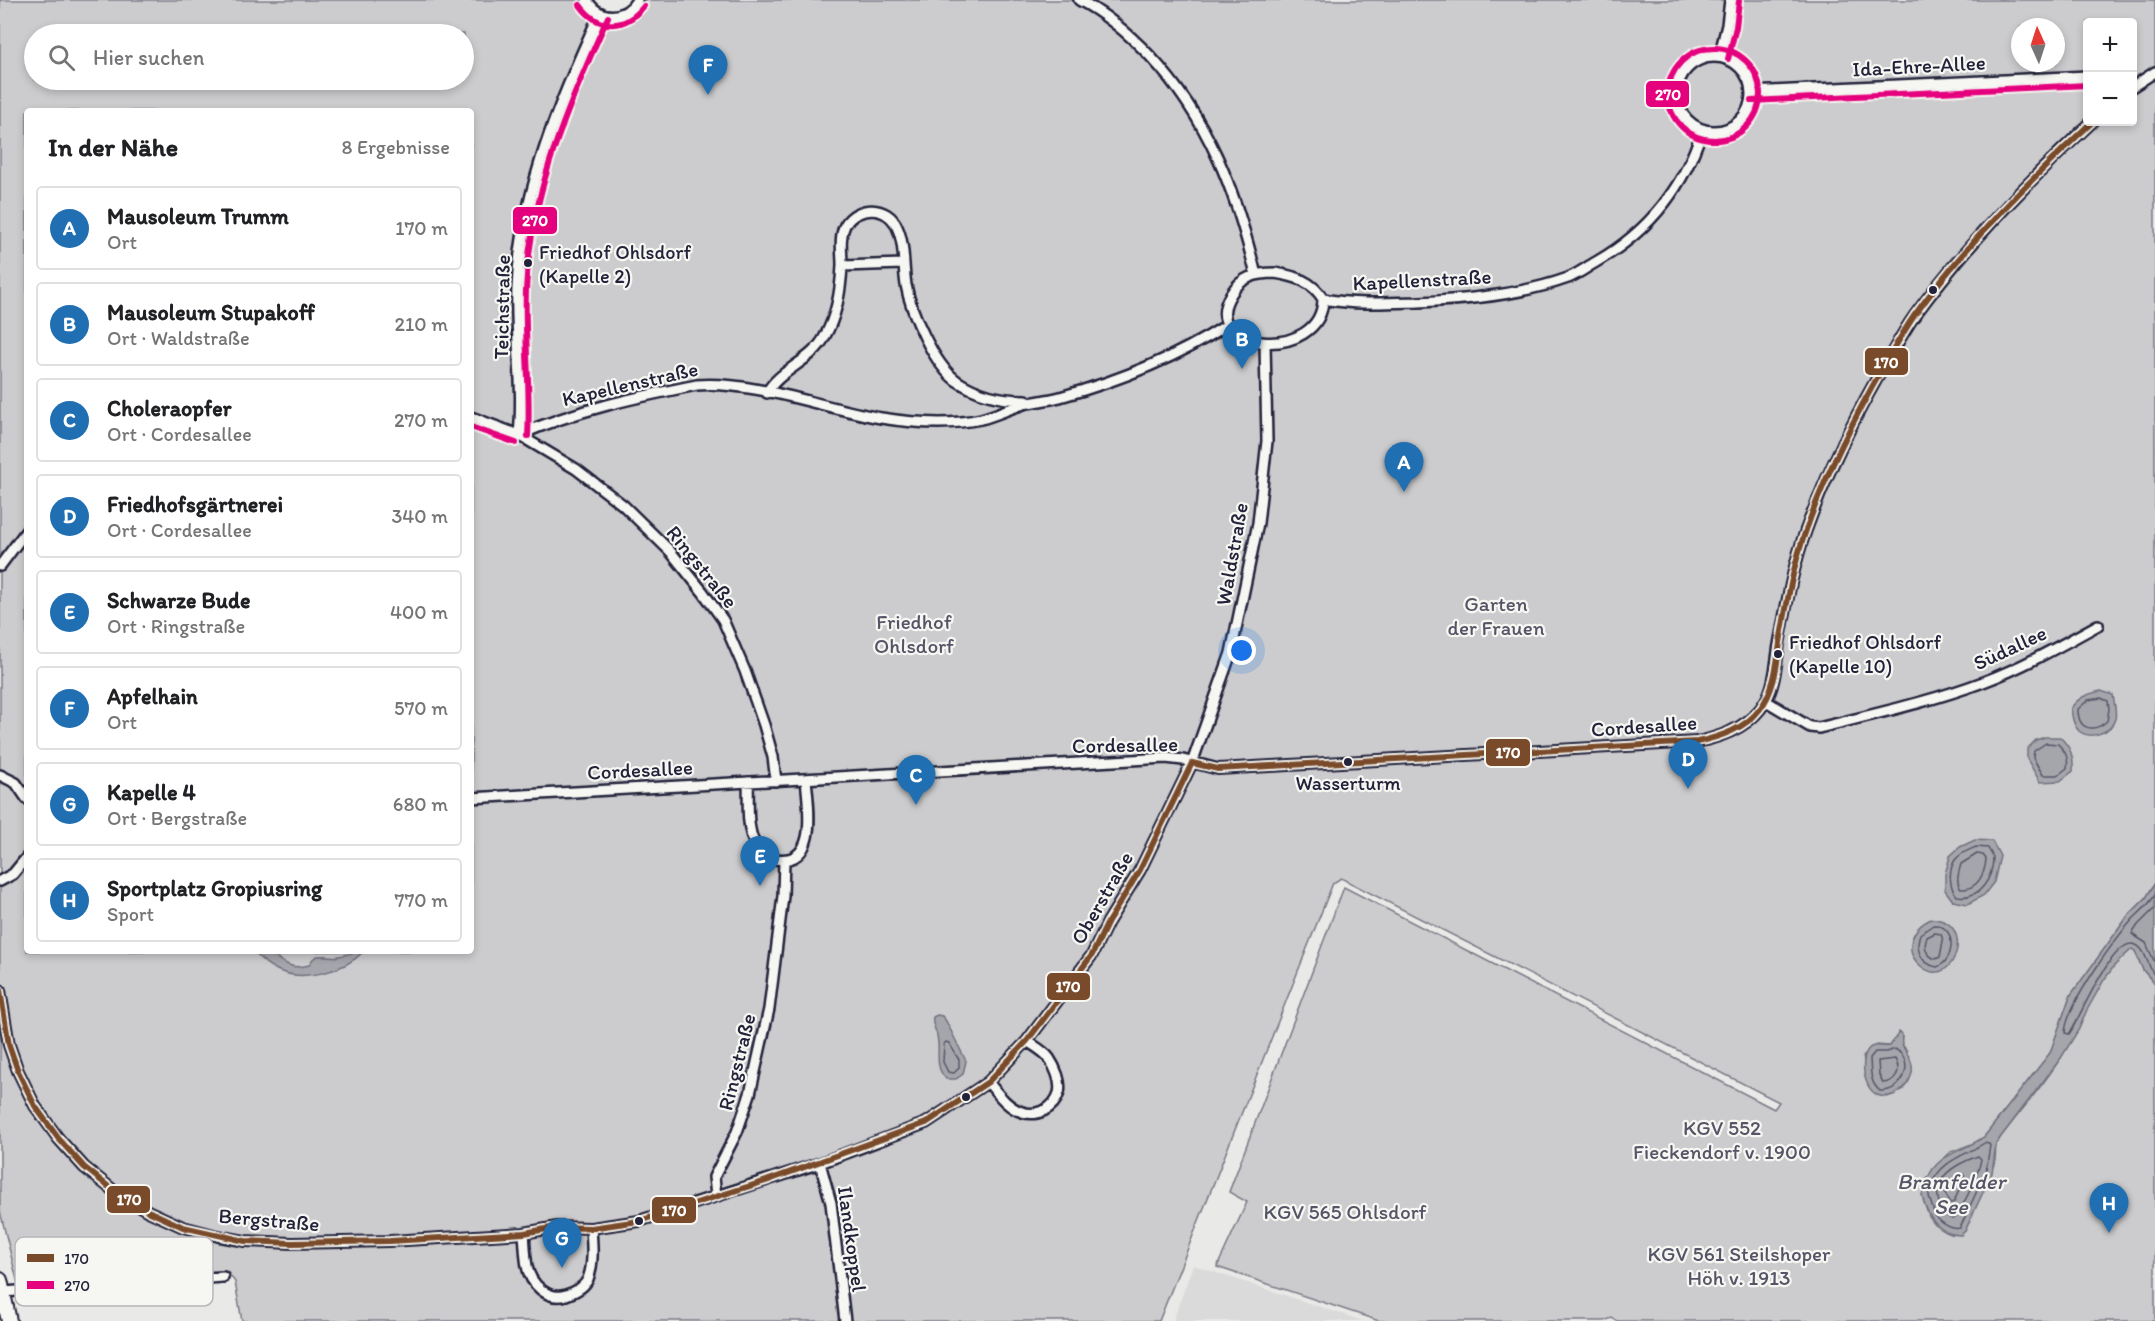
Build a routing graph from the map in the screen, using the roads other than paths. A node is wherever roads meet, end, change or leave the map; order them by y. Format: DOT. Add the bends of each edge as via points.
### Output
graph roads {
  1 [pos="587,0"];
  2 [pos="638,0"];
  3 [pos="1079,0"];
  4 [pos="1730,0"];
  5 [pos="600,13"];
  6 [pos="1719,57"];
  7 [pos="2155,72"];
  8 [pos="2083,76"];
  9 [pos="2137,82"];
  10 [pos="1752,92"];
  11 [pos="2088,126"];
  12 [pos="1702,130"];
  13 [pos="903,264"];
  14 [pos="842,266"];
  15 [pos="1256,275"];
  16 [pos="1323,299"];
  17 [pos="1227,325"];
  18 [pos="1265,343"];
  19 [pos="767,393"];
  20 [pos="1037,401"];
  21 [pos="474,418"];
  22 [pos="519,435"];
  23 [pos="24,534"];
  24 [pos="0,566"];
  25 [pos="2098,625"];
  26 [pos="1766,701"];
  27 [pos="1192,763"];
  28 [pos="0,775"];
  29 [pos="806,779"];
  30 [pos="776,781"];
  31 [pos="748,782"];
  32 [pos="24,795"];
  33 [pos="474,798"];
  34 [pos="784,860"];
  35 [pos="24,861"];
  36 [pos="0,881"];
  37 [pos="0,990"];
  38 [pos="1027,1041"];
  39 [pos="988,1082"];
  40 [pos="820,1163"];
  41 [pos="766,1181"];
  42 [pos="716,1196"];
  43 [pos="591,1228"];
  44 [pos="524,1233"];
  45 [pos="213,1277"];
  46 [pos="223,1277"];
  47 [pos="1,1286"];
  48 [pos="9,1321"];
  49 [pos="844,1321"];
  1 -- 5 [label="street"];
  2 -- 5 [label="street" via="620,15"];
  3 -- 15 [label="street" via="1116,24 1140,46 1172,80 1199,119 1230,184"];
  4 -- 6 [label="street"];
  5 -- 22 [label="street, Teichstraße" via="551,131 524,222 517,289 522,410"];
  6 -- 10 [label="street" via="1742,69"];
  6 -- 12 [label="street" via="1694,62 1678,82 1676,96 1683,117"];
  7 -- 9 [label="street"];
  8 -- 10 [label="street, Ida-Ehre-Allee"];
  10 -- 12 [label="street" via="1746,114 1739,122 1722,131"];
  11 -- 26 [label="street" via="1975,239 1914,317 1862,403 1805,532"];
  12 -- 16 [label="street, Kapellenstraße" via="1675,191 1649,224 1615,251 1570,277 1519,291 1452,301 1359,303"];
  13 -- 14 [label="street"];
  13 -- 14 [label="street, Kapellenstraße" via="902,240 895,223 884,213 870,210 854,215 843,229"];
  13 -- 20 [label="street, Kapellenstraße" via="916,320 941,364 955,380 1012,401"];
  14 -- 19 [label="street, Kapellenstraße" via="834,317 824,339 771,385"];
  15 -- 16 [label="street" via="1296,277 1314,287"];
  15 -- 17 [label="street" via="1232,291 1225,306"];
  16 -- 18 [label="street" via="1321,316 1309,329 1285,341"];
  17 -- 18 [label="street" via="1246,339"];
  17 -- 20 [label="street, Kapellenstraße" via="1205,340 1149,365"];
  18 -- 27 [label="street, Waldstraße" via="1267,441 1258,523 1231,653"];
  19 -- 20 [label="street, Kapellenstraße" via="880,418 933,422 980,419"];
  19 -- 22 [label="street, Kapellenstraße" via="697,385 597,408"];
  21 -- 22 [label="street"];
  22 -- 30 [label="street, Ringstraße" via="576,469 623,505 670,551 714,606 741,661 760,714"];
  23 -- 24 [label="street"];
  25 -- 26 [label="street, Südallee" via="1983,682 1819,728 1810,727"];
  26 -- 27 [label="street, Cordesallee" via="1734,730 1697,742 1218,769"];
  27 -- 29 [label="street, Cordesallee" via="1166,758"];
  27 -- 38 [label="street, Oberstraße" via="1140,870 1092,955"];
  28 -- 32 [label="street" via="16,783"];
  29 -- 30 [label="street, Cordesallee"];
  29 -- 34 [label="street" via="807,840 794,856"];
  30 -- 31 [label="street, Cordesallee"];
  31 -- 33 [label="street, Cordesallee"];
  31 -- 34 [label="street" via="754,844 762,854"];
  34 -- 42 [label="street, Ringstraße" via="770,1007 750,1094 737,1132 714,1177"];
  35 -- 36 [label="street" via="13,874"];
  37 -- 44 [label="street, Bergstraße" via="9,1045 35,1106 84,1167 148,1211 183,1227 255,1241 350,1243"];
  38 -- 39 [label="street, Oberstraße"];
  38 -- 39 [label="street" via="1048,1056 1055,1069 1059,1093 1053,1104 1045,1111 1020,1112"];
  39 -- 40 [label="street, Oberstraße" via="926,1123"];
  40 -- 41 [label="street, Oberstraße"];
  40 -- 49 [label="street, Ilandkoppel" via="831,1203"];
  41 -- 42 [label="street, Bergstraße"];
  42 -- 43 [label="street, Bergstraße" via="639,1221"];
  43 -- 44 [label="street, Bergstraße" via="549,1228"];
  43 -- 44 [label="street" via="589,1278 574,1293 561,1297 540,1289 531,1277"];
  45 -- 46 [label="street"];
  47 -- 48 [label="main road"];
}
